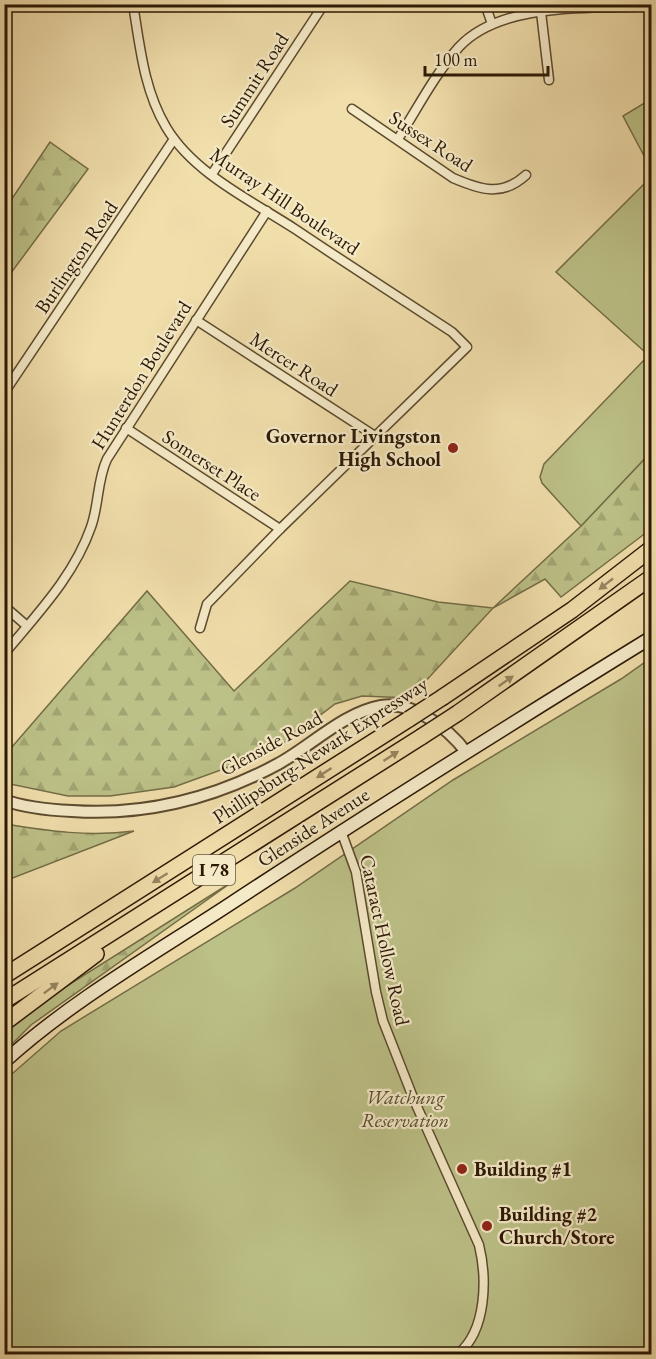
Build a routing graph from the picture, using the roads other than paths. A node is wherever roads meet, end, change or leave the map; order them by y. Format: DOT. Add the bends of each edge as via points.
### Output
graph roads {
  1 [pos="133,4"];
  2 [pos="324,4"];
  3 [pos="484,4"];
  4 [pos="651,6"];
  5 [pos="541,12"];
  6 [pos="492,24"];
  7 [pos="549,80"];
  8 [pos="352,109"];
  9 [pos="174,139"];
  10 [pos="398,139"];
  11 [pos="212,174"];
  12 [pos="526,176"];
  13 [pos="267,211"];
  14 [pos="196,320"];
  15 [pos="4,393"];
  16 [pos="126,428"];
  17 [pos="375,436"];
  18 [pos="280,529"];
  19 [pos="651,548"];
  20 [pos="651,577"];
  21 [pos="4,606"];
  22 [pos="27,626"];
  23 [pos="200,627"];
  24 [pos="651,637"];
  25 [pos="4,654"];
  26 [pos="466,752"];
  27 [pos="4,800"];
  28 [pos="341,831"];
  29 [pos="181,891"];
  30 [pos="4,976"];
  31 [pos="4,1001"];
  32 [pos="4,1023"];
  33 [pos="4,1062"];
  34 [pos="458,1354"];
  1 -- 9 [label="street, Murray Hill Boulevard" via="147,84"];
  2 -- 11 [label="street, Summit Road"];
  3 -- 6 [label="street"];
  4 -- 5 [label="street"];
  5 -- 6 [label="street"];
  5 -- 7 [label="street"];
  6 -- 10 [label="street" via="458,49"];
  8 -- 10 [label="street, Sussex Road"];
  9 -- 11 [label="street, Murray Hill Boulevard"];
  9 -- 15 [label="street, Burlington Road"];
  10 -- 12 [label="street, Sussex Road" via="453,178 479,189 507,189"];
  11 -- 13 [label="street, Murray Hill Boulevard"];
  13 -- 14 [label="street, Hunterdon Boulevard"];
  13 -- 17 [label="street, Murray Hill Boulevard" via="452,332 467,347"];
  14 -- 16 [label="street, Hunterdon Boulevard"];
  14 -- 17 [label="street, Mercer Road"];
  16 -- 18 [label="street, Somerset Place"];
  16 -- 22 [label="street, Hunterdon Boulevard" via="101,471 93,518 80,551 61,585"];
  17 -- 18 [label="street"];
  18 -- 23 [label="street" via="207,604"];
  19 -- 30 [label="highway, Phillipsburg-Newark Expressway / I 78, one-way, bridge" via="572,610 443,697"];
  29 -- 20 [label="highway, I 78, one-way, bridge" via="458,713"];
  21 -- 22 [label="street"];
  22 -- 25 [label="street, Hunterdon Boulevard"];
  24 -- 26 [label="main road, Glenside Avenue"];
  26 -- 27 [label="street, Glenside Road" via="435,722 399,706 384,706 356,715 256,775 190,801 131,811 89,812 36,808"];
  26 -- 28 [label="main road, Glenside Avenue"];
  28 -- 33 [label="main road, Glenside Avenue" via="47,1026"];
  28 -- 34 [label="street, Cataract Hollow Road" via="356,872 384,1021 414,1100 479,1245 483,1266 478,1322 473,1338"];
  29 -- 31 [label="highway, I 78"];
  32 -- 29 [label="highway, one-way"];
}
